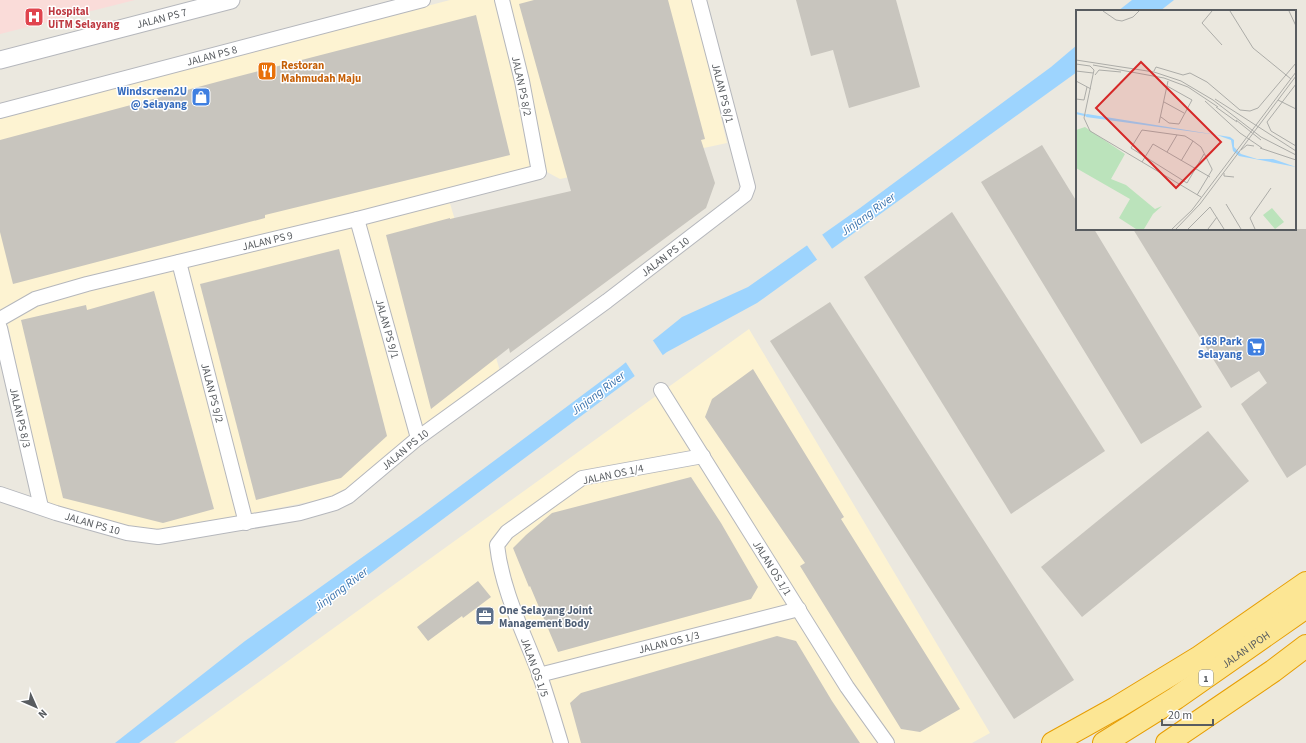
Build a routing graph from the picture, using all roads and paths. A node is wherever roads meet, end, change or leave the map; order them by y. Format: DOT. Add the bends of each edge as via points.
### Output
graph roads {
  1 [pos="231,0"];
  2 [pos="423,0"];
  3 [pos="502,0"];
  4 [pos="699,0"];
  5 [pos="0,60"];
  6 [pos="0,111"];
  7 [pos="539,172"];
  8 [pos="748,187"];
  9 [pos="357,219"];
  10 [pos="178,262"];
  11 [pos="0,319"];
  12 [pos="0,328"];
  13 [pos="661,390"];
  14 [pos="418,438"];
  15 [pos="703,456"];
  16 [pos="0,494"];
  17 [pos="41,507"];
  18 [pos="246,523"];
  19 [pos="497,546"];
  20 [pos="1306,572"];
  21 [pos="1306,583"];
  22 [pos="1306,607"];
  23 [pos="799,609"];
  24 [pos="1229,636"];
  25 [pos="1306,646"];
  26 [pos="539,675"];
  27 [pos="561,743"];
  28 [pos="887,743"];
  29 [pos="1053,743"];
  30 [pos="1104,743"];
  31 [pos="1167,743"];
  1 -- 5 [label="street, JALAN PS 7"];
  2 -- 6 [label="street, JALAN PS 8"];
  3 -- 7 [label="street, JALAN PS 8/2" via="522,81"];
  4 -- 8 [label="street, JALAN PS 8/1"];
  7 -- 9 [label="street, JALAN PS 9"];
  8 -- 14 [label="street, JALAN PS 10" via="738,202"];
  9 -- 10 [label="street, JALAN PS 9"];
  9 -- 14 [label="street, JALAN PS 9/1"];
  10 -- 11 [label="street, JALAN PS 9" via="35,299"];
  10 -- 18 [label="street, JALAN PS 9/2"];
  12 -- 17 [label="street, JALAN PS 8/3"];
  13 -- 15 [label="street, JALAN OS 1/1"];
  14 -- 18 [label="street, JALAN PS 10" via="349,496 335,503 300,513"];
  15 -- 19 [label="street, JALAN OS 1/4" via="582,478 507,532"];
  15 -- 23 [label="street, JALAN OS 1/1"];
  16 -- 17 [label="street, JALAN PS 10"];
  17 -- 18 [label="street, JALAN PS 10" via="127,533 158,537"];
  19 -- 26 [label="street, JALAN OS 1/5" via="507,594"];
  20 -- 24 [label="street"];
  21 -- 24 [label="highway"];
  22 -- 30 [label="highway, JALAN IPOH / 1" via="1176,698"];
  23 -- 26 [label="street, JALAN OS 1/3"];
  23 -- 28 [label="street, JALAN OS 1/1" via="847,686"];
  24 -- 29 [label="highway" via="1116,708"];
  25 -- 31 [label="highway"];
  26 -- 27 [label="street, JALAN OS 1/5"];
}
